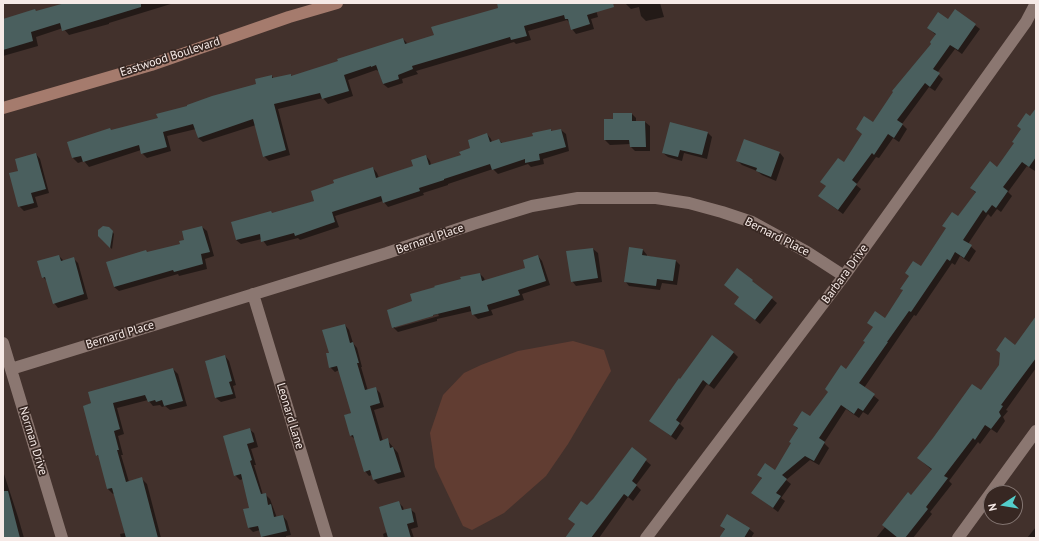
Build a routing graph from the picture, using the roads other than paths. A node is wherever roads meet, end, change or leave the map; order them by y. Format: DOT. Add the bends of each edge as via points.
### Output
graph roads {
  1 [pos="337,3"];
  2 [pos="1036,3"];
  3 [pos="3,108"];
  4 [pos="844,276"];
  5 [pos="253,294"];
  6 [pos="3,343"];
  7 [pos="11,369"];
  8 [pos="1036,431"];
  9 [pos="62,538"];
  10 [pos="327,538"];
  11 [pos="646,538"];
  12 [pos="958,538"];
  1 -- 3 [label="street, Eastwood Boulevard" via="151,64"];
  2 -- 4 [label="street, Barbara Drive" via="1026,22"];
  4 -- 5 [label="street, Bernard Place" via="752,222 722,212 656,198 578,198 532,206 387,254"];
  4 -- 11 [label="street, Barbara Drive"];
  5 -- 7 [label="street, Bernard Place"];
  5 -- 10 [label="street, Leonard Lane"];
  6 -- 7 [label="street, Norman Drive"];
  7 -- 9 [label="street, Norman Drive"];
  8 -- 12 [label="street"];
}
